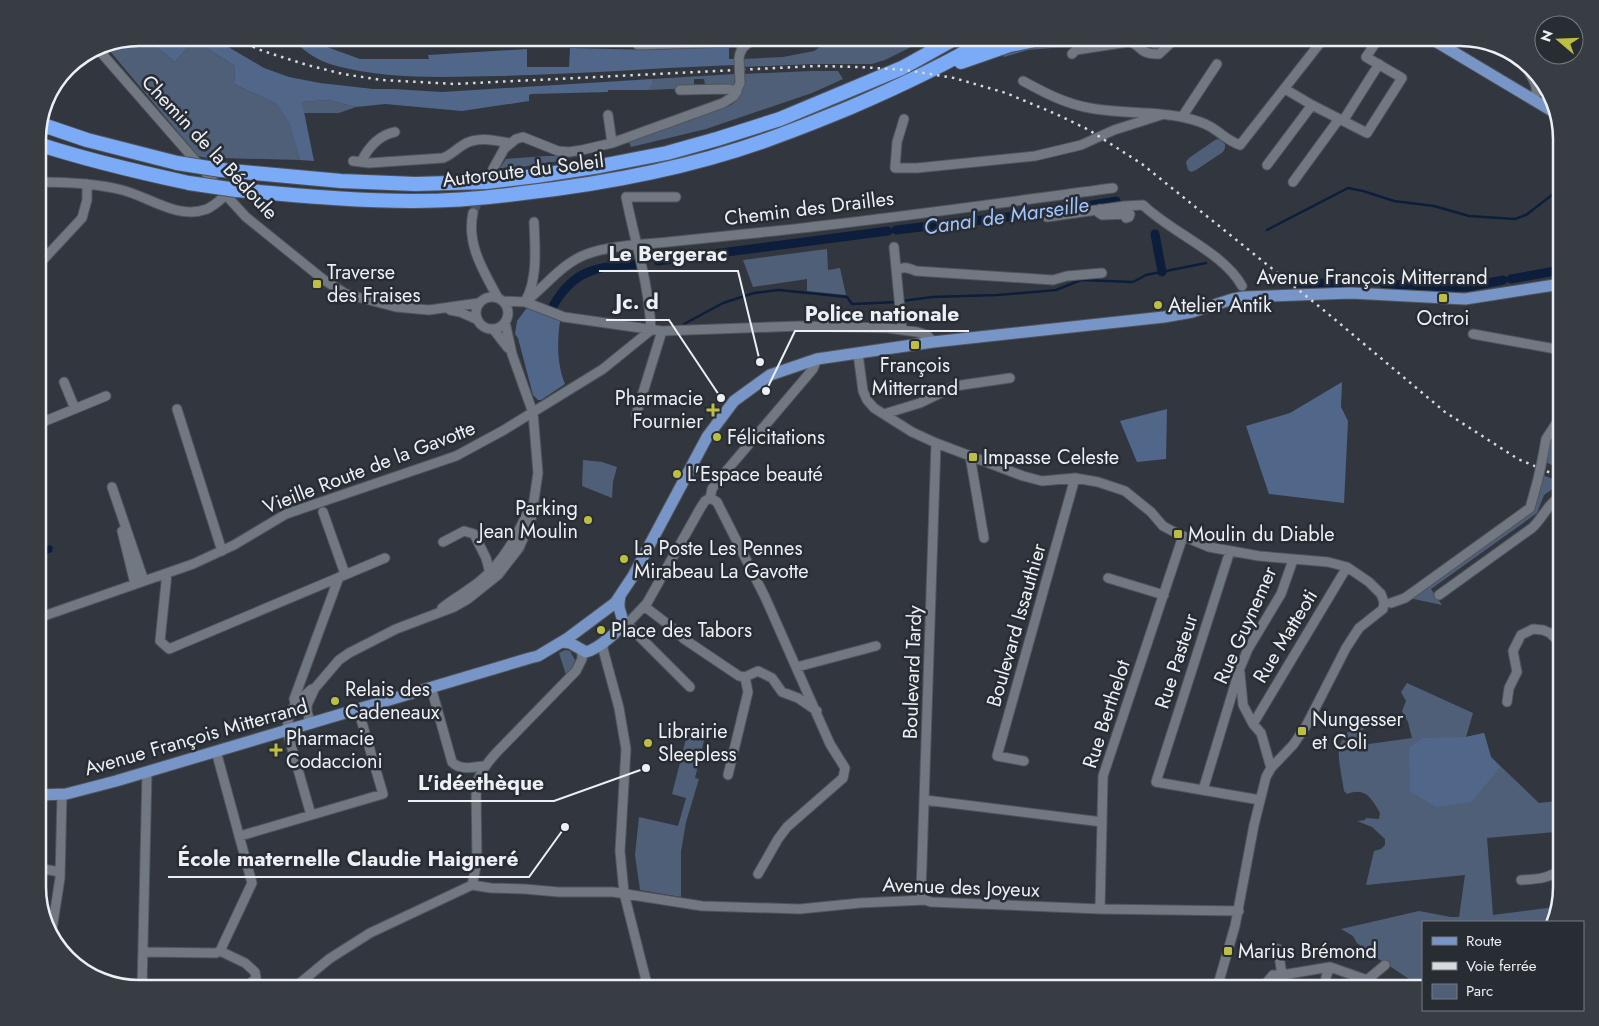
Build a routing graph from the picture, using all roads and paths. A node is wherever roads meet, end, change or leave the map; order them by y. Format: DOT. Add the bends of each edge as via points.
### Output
graph roads {
  1 [pos="744,46"];
  2 [pos="939,46"];
  3 [pos="942,46"];
  4 [pos="976,46"];
  5 [pos="1007,46"];
  6 [pos="1102,46"];
  7 [pos="1137,46"];
  8 [pos="1168,46"];
  9 [pos="1318,46"];
  10 [pos="1374,46"];
  11 [pos="1443,46"];
  12 [pos="929,53"];
  13 [pos="103,54"];
  14 [pos="1072,54"];
  15 [pos="1217,64"];
  16 [pos="1379,64"];
  17 [pos="913,79"];
  18 [pos="1023,81"];
  19 [pos="738,87"];
  20 [pos="1285,89"];
  21 [pos="680,90"];
  22 [pos="1538,90"];
  23 [pos="1534,100"];
  24 [pos="1312,105"];
  25 [pos="1547,108"];
  26 [pos="608,115"];
  27 [pos="1161,115"];
  28 [pos="1182,117"];
  29 [pos="904,119"];
  30 [pos="1341,120"];
  31 [pos="47,126"];
  32 [pos="395,132"];
  33 [pos="509,143"];
  34 [pos="612,143"];
  35 [pos="46,147"];
  36 [pos="1267,165"];
  37 [pos="493,169"];
  38 [pos="46,182"];
  39 [pos="1293,182"];
  40 [pos="87,184"];
  41 [pos="1113,188"];
  42 [pos="231,192"];
  43 [pos="676,197"];
  44 [pos="1100,209"];
  45 [pos="473,213"];
  46 [pos="1047,217"];
  47 [pos="1126,218"];
  48 [pos="534,222"];
  49 [pos="636,245"];
  50 [pos="894,247"];
  51 [pos="46,255"];
  52 [pos="897,270"];
  53 [pos="1102,273"];
  54 [pos="486,278"];
  55 [pos="1553,285"];
  56 [pos="1242,286"];
  57 [pos="500,300"];
  58 [pos="483,301"];
  59 [pos="522,302"];
  60 [pos="442,309"];
  61 [pos="507,318"];
  62 [pos="478,320"];
  63 [pos="493,329"];
  64 [pos="651,330"];
  65 [pos="902,330"];
  66 [pos="662,331"];
  67 [pos="1473,334"];
  68 [pos="933,342"];
  69 [pos="1553,348"];
  70 [pos="512,354"];
  71 [pos="858,354"];
  72 [pos="817,360"];
  73 [pos="1010,378"];
  74 [pos="64,382"];
  75 [pos="106,396"];
  76 [pos="75,408"];
  77 [pos="177,409"];
  78 [pos="533,413"];
  79 [pos="884,414"];
  80 [pos="636,415"];
  81 [pos="46,421"];
  82 [pos="1553,428"];
  83 [pos="936,443"];
  84 [pos="970,456"];
  85 [pos="1075,478"];
  86 [pos="112,487"];
  87 [pos="535,496"];
  88 [pos="109,497"];
  89 [pos="710,498"];
  90 [pos="1553,502"];
  91 [pos="323,512"];
  92 [pos="1183,536"];
  93 [pos="984,538"];
  94 [pos="443,542"];
  95 [pos="1230,550"];
  96 [pos="222,551"];
  97 [pos="385,558"];
  98 [pos="486,558"];
  99 [pos="1293,560"];
  100 [pos="499,564"];
  101 [pos="1347,567"];
  102 [pos="490,573"];
  103 [pos="165,574"];
  104 [pos="342,576"];
  105 [pos="1108,578"];
  106 [pos="139,583"];
  107 [pos="479,591"];
  108 [pos="1164,595"];
  109 [pos="1439,595"];
  110 [pos="1391,603"];
  111 [pos="644,606"];
  112 [pos="436,613"];
  113 [pos="46,615"];
  114 [pos="635,616"];
  115 [pos="620,618"];
  116 [pos="157,626"];
  117 [pos="576,633"];
  118 [pos="1553,636"];
  119 [pos="604,641"];
  120 [pos="562,642"];
  121 [pos="876,646"];
  122 [pos="580,649"];
  123 [pos="798,667"];
  124 [pos="1240,668"];
  125 [pos="746,678"];
  126 [pos="690,686"];
  127 [pos="431,687"];
  128 [pos="315,688"];
  129 [pos="1507,702"];
  130 [pos="295,703"];
  131 [pos="307,705"];
  132 [pos="358,709"];
  133 [pos="817,711"];
  134 [pos="311,724"];
  135 [pos="1253,724"];
  136 [pos="287,731"];
  137 [pos="216,751"];
  138 [pos="1024,761"];
  139 [pos="484,766"];
  140 [pos="1271,768"];
  141 [pos="147,772"];
  142 [pos="728,775"];
  143 [pos="1203,790"];
  144 [pos="62,794"];
  145 [pos="46,795"];
  146 [pos="925,800"];
  147 [pos="1260,800"];
  148 [pos="311,815"];
  149 [pos="1102,822"];
  150 [pos="240,836"];
  151 [pos="46,869"];
  152 [pos="60,872"];
  153 [pos="758,874"];
  154 [pos="1553,875"];
  155 [pos="1521,880"];
  156 [pos="472,884"];
  157 [pos="624,893"];
  158 [pos="925,900"];
  159 [pos="1100,909"];
  160 [pos="1239,911"];
  161 [pos="53,922"];
  162 [pos="1278,949"];
  163 [pos="220,951"];
  164 [pos="142,952"];
  165 [pos="1385,965"];
  166 [pos="1330,967"];
  167 [pos="1282,975"];
  168 [pos="142,980"];
  169 [pos="254,980"];
  170 [pos="304,980"];
  171 [pos="646,980"];
  172 [pos="1219,980"];
  173 [pos="1268,980"];
  174 [pos="1326,980"];
  175 [pos="1358,980"];
  176 [pos="1370,980"];
  1 -- 19 [label="street, bridge" via="739,59"];
  2 -- 12 [label="highway"];
  3 -- 12 [label="highway, Autoroute du Soleil"];
  4 -- 17 [label="highway, Autoroute du Soleil"];
  5 -- 17 [label="highway"];
  6 -- 14 [label="street" via="1076,50"];
  7 -- 8 [label="street" via="1146,54 1159,54"];
  9 -- 20 [label="street"];
  10 -- 16 [label="street" via="1366,57"];
  11 -- 23 [label="main road"];
  12 -- 31 [label="highway, Autoroute du Soleil, bridge" via="902,68 753,128 667,153 559,173 486,182 414,184 323,180 221,170 177,163"];
  13 -- 42 [label="street, Chemin de la Bédoule"];
  15 -- 28 [label="street"];
  16 -- 30 [label="street"];
  16 -- 30 [label="street" via="1402,78 1367,133"];
  17 -- 42 [label="highway, Autoroute du Soleil" via="763,141 674,167 582,186 487,198 415,201"];
  18 -- 27 [label="street" via="1073,104"];
  19 -- 21 [label="street"];
  19 -- 34 [label="street" via="723,103"];
  20 -- 24 [label="street"];
  20 -- 28 [label="street" via="1240,145 1230,142 1210,126"];
  22 -- 23 [label="street"];
  23 -- 25 [label="main road"];
  24 -- 30 [label="street"];
  24 -- 36 [label="street"];
  26 -- 34 [label="street"];
  27 -- 28 [label="street"];
  27 -- 29 [label="street" via="1081,145 1035,156 895,168 897,142"];
  30 -- 39 [label="street"];
  32 -- 33 [label="street" via="379,138 357,162 369,164 443,158 469,141 492,139"];
  33 -- 34 [label="street" via="523,137 569,152"];
  33 -- 37 [label="street"];
  35 -- 42 [label="highway, Autoroute du Soleil, bridge" via="130,170"];
  38 -- 40 [label="street"];
  40 -- 42 [label="street" via="123,190 177,211 193,212 208,208"];
  40 -- 51 [label="street" via="82,218"];
  41 -- 49 [label="street, Chemin des Drailles" via="777,231"];
  42 -- 60 [label="street, Chemin de la Bédoule" via="246,217 346,294 396,308"];
  43 -- 49 [label="street" via="626,198"];
  44 -- 46 [label="street"];
  44 -- 47 [label="street" via="1102,215 1130,214"];
  44 -- 56 [label="street" via="1143,205 1220,261"];
  45 -- 54 [label="street" via="470,225 473,241"];
  48 -- 59 [label="street" via="532,285"];
  49 -- 59 [label="street, Chemin des Drailles" via="593,252 576,259 556,273 540,291"];
  49 -- 64 [label="street" via="641,258"];
  50 -- 52 [label="street"];
  52 -- 53 [label="street" via="907,267 916,271 1053,280"];
  52 -- 65 [label="street"];
  54 -- 57 [label="street"];
  54 -- 58 [label="street"];
  55 -- 68 [label="main road, Avenue François Mitterrand" via="1465,299 1351,293 1244,297 1164,317"];
  57 -- 58 [label="street"];
  57 -- 59 [label="street"];
  57 -- 61 [label="street" via="507,307"];
  58 -- 60 [label="street, Chemin de la Bédoule"];
  58 -- 62 [label="street" via="477,308"];
  59 -- 61 [label="street"];
  59 -- 64 [label="street" via="564,317"];
  60 -- 62 [label="street, Chemin de la Bédoule"];
  61 -- 63 [label="street" via="500,327"];
  61 -- 70 [label="street"];
  62 -- 63 [label="street" via="481,325"];
  63 -- 70 [label="street"];
  64 -- 66 [label="street"];
  64 -- 78 [label="street, Vieille Route de la Gavotte" via="603,369"];
  65 -- 66 [label="street" via="800,326"];
  65 -- 68 [label="street" via="918,332"];
  66 -- 80 [label="street"];
  67 -- 69 [label="street"];
  68 -- 71 [label="main road, Avenue François Mitterrand"];
  70 -- 78 [label="street"];
  71 -- 72 [label="main road, Avenue François Mitterrand"];
  71 -- 79 [label="street" via="863,391 874,408"];
  72 -- 89 [label="street" via="813,369 716,483"];
  72 -- 115 [label="main road, Avenue François Mitterrand" via="770,375 746,391 725,412 707,437 620,596"];
  73 -- 79 [label="street" via="955,386"];
  74 -- 76 [label="street"];
  75 -- 76 [label="street"];
  76 -- 81 [label="street"];
  77 -- 96 [label="street"];
  78 -- 87 [label="street" via="538,472"];
  78 -- 96 [label="street, Vieille Route de la Gavotte" via="456,456 286,514"];
  79 -- 83 [label="street"];
  82 -- 110 [label="street, bridge" via="1546,438 1530,508 1405,598"];
  83 -- 84 [label="street"];
  83 -- 146 [label="street, Boulevard Tardy"];
  84 -- 85 [label="street" via="1042,481"];
  84 -- 93 [label="street"];
  85 -- 92 [label="street" via="1125,491 1163,526"];
  85 -- 138 [label="street, Boulevard Issauthier" via="997,756"];
  86 -- 106 [label="street"];
  87 -- 100 [label="street"];
  87 -- 107 [label="street" via="531,520 519,548 498,575"];
  88 -- 106 [label="street"];
  89 -- 111 [label="street" via="704,501"];
  89 -- 123 [label="street" via="716,500 723,513"];
  90 -- 109 [label="street" via="1532,528"];
  91 -- 104 [label="street"];
  92 -- 95 [label="street" via="1209,547"];
  92 -- 108 [label="street, Rue Berthelot"];
  94 -- 98 [label="street" via="469,531 474,534"];
  95 -- 99 [label="street"];
  95 -- 143 [label="street, Rue Pasteur" via="1156,782"];
  96 -- 103 [label="street, Vieille Route de la Gavotte"];
  97 -- 104 [label="street"];
  98 -- 100 [label="street"];
  98 -- 102 [label="street"];
  99 -- 101 [label="street" via="1328,562"];
  99 -- 124 [label="street, Rue Guynemer" via="1281,594"];
  100 -- 102 [label="street"];
  100 -- 107 [label="street" via="498,570"];
  101 -- 135 [label="street, Rue Matteoti"];
  101 -- 140 [label="street" via="1377,589 1384,602 1382,609 1359,628 1306,726"];
  102 -- 112 [label="street"];
  103 -- 104 [label="street" via="160,641 169,650"];
  103 -- 106 [label="street, Vieille Route de la Gavotte"];
  103 -- 116 [label="street"];
  104 -- 130 [label="street"];
  105 -- 108 [label="street"];
  106 -- 113 [label="street, Vieille Route de la Gavotte"];
  107 -- 112 [label="street" via="454,607"];
  108 -- 149 [label="street, Rue Berthelot" via="1103,776"];
  111 -- 114 [label="street"];
  111 -- 125 [label="street" via="684,638"];
  112 -- 128 [label="street" via="349,653"];
  114 -- 115 [label="street"];
  114 -- 115 [label="street"];
  115 -- 117 [label="main road, Avenue François Mitterrand" via="603,611"];
  115 -- 119 [label="main road"];
  115 -- 126 [label="street"];
  117 -- 120 [label="main road, Avenue François Mitterrand"];
  117 -- 122 [label="main road" via="574,640"];
  118 -- 129 [label="street" via="1533,629 1521,636 1513,651 1517,672 1509,688"];
  119 -- 122 [label="main road" via="590,651"];
  119 -- 157 [label="street" via="603,649 626,749 620,851"];
  120 -- 122 [label="main road"];
  120 -- 127 [label="main road, Avenue François Mitterrand" via="538,656"];
  121 -- 123 [label="street"];
  122 -- 139 [label="street" via="582,658 576,671"];
  123 -- 133 [label="street"];
  124 -- 135 [label="street" via="1243,704"];
  124 -- 143 [label="street, Rue Guynemer"];
  125 -- 133 [label="street" via="758,672 772,678 782,692"];
  125 -- 142 [label="street" via="748,692"];
  127 -- 132 [label="main road, Avenue François Mitterrand"];
  127 -- 139 [label="street" via="452,762 462,768"];
  128 -- 130 [label="street"];
  128 -- 131 [label="street"];
  130 -- 131 [label="street"];
  130 -- 136 [label="street" via="287,719"];
  131 -- 134 [label="street"];
  132 -- 134 [label="main road, Avenue François Mitterrand"];
  132 -- 148 [label="street" via="383,794"];
  133 -- 153 [label="street" via="845,774 788,827"];
  134 -- 136 [label="main road, Avenue François Mitterrand"];
  135 -- 140 [label="street" via="1261,733"];
  136 -- 137 [label="main road, Avenue François Mitterrand"];
  136 -- 148 [label="street"];
  137 -- 141 [label="main road, Avenue François Mitterrand"];
  137 -- 150 [label="street"];
  139 -- 156 [label="street" via="476,785 478,862"];
  140 -- 147 [label="street"];
  141 -- 144 [label="main road, Avenue François Mitterrand"];
  141 -- 164 [label="street"];
  143 -- 147 [label="street"];
  144 -- 145 [label="main road, Avenue François Mitterrand"];
  144 -- 152 [label="street"];
  146 -- 149 [label="street"];
  146 -- 158 [label="street, Boulevard Tardy" via="921,892"];
  147 -- 160 [label="street"];
  148 -- 150 [label="street"];
  149 -- 159 [label="street, Rue Berthelot"];
  150 -- 163 [label="street" via="252,883"];
  151 -- 152 [label="street"];
  152 -- 161 [label="street"];
  154 -- 155 [label="street"];
  156 -- 157 [label="street, Avenue des Joyeux" via="558,892"];
  156 -- 170 [label="street" via="370,933"];
  157 -- 158 [label="street, Avenue des Joyeux" via="702,906 800,909"];
  157 -- 171 [label="street"];
  158 -- 159 [label="street, Avenue des Joyeux"];
  159 -- 160 [label="street, Avenue des Joyeux"];
  160 -- 172 [label="street"];
  162 -- 167 [label="street"];
  163 -- 164 [label="street"];
  163 -- 169 [label="street" via="245,963 255,972"];
  164 -- 168 [label="street"];
  165 -- 176 [label="street"];
  166 -- 167 [label="street"];
  166 -- 174 [label="street"];
  166 -- 175 [label="street"];
  167 -- 173 [label="street" via="1272,975"];
}
